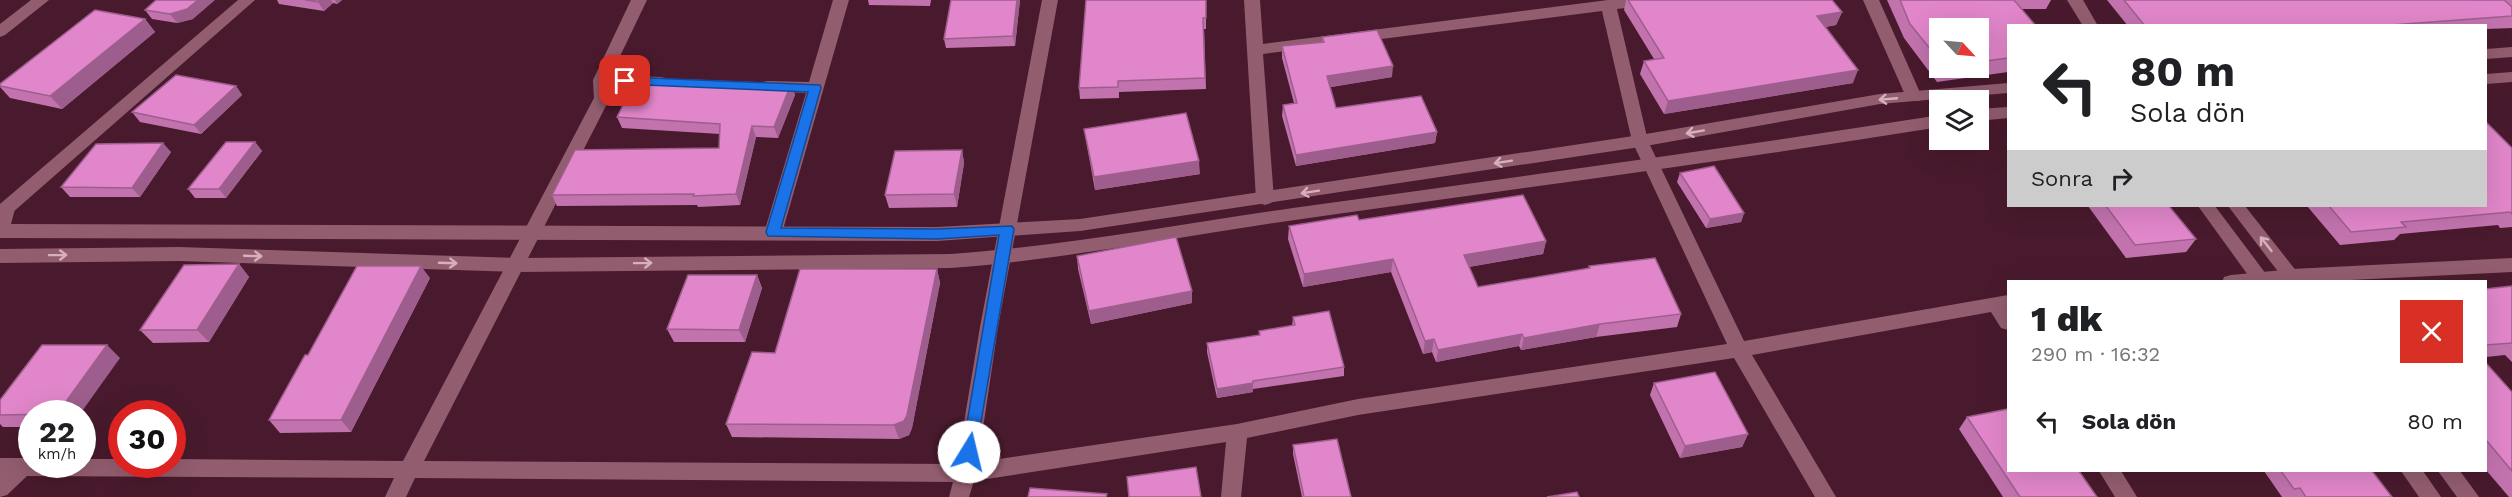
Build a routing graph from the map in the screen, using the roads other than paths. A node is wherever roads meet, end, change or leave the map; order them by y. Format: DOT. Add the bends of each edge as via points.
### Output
graph roads {
  1 [pos="41,0"];
  2 [pos="247,0"];
  3 [pos="639,0"];
  4 [pos="841,0"];
  5 [pos="1050,0"];
  6 [pos="1252,0"];
  7 [pos="1649,0"];
  8 [pos="1871,0"];
  9 [pos="2075,0"];
  10 [pos="1608,5"];
  11 [pos="2090,24"];
  12 [pos="0,32"];
  13 [pos="1256,50"];
  14 [pos="2512,52"];
  15 [pos="2487,54"];
  16 [pos="2512,77"];
  17 [pos="2487,79"];
  18 [pos="602,80"];
  19 [pos="673,83"];
  20 [pos="756,86"];
  21 [pos="815,88"];
  22 [pos="2007,88"];
  23 [pos="1914,97"];
  24 [pos="2007,112"];
  25 [pos="1989,114"];
  26 [pos="1929,123"];
  27 [pos="1640,141"];
  28 [pos="1652,166"];
  29 [pos="1265,199"];
  30 [pos="2207,207"];
  31 [pos="2237,207"];
  32 [pos="3,210"];
  33 [pos="1007,229"];
  34 [pos="0,231"];
  35 [pos="534,232"];
  36 [pos="773,232"];
  37 [pos="0,256"];
  38 [pos="1004,258"];
  39 [pos="2512,264"];
  40 [pos="517,265"];
  41 [pos="2294,279"];
  42 [pos="2261,280"];
  43 [pos="2278,280"];
  44 [pos="2002,302"];
  45 [pos="2007,319"];
  46 [pos="1739,350"];
  47 [pos="1237,432"];
  48 [pos="0,467"];
  49 [pos="18,468"];
  50 [pos="96,468"];
  51 [pos="410,470"];
  52 [pos="18,471"];
  53 [pos="2110,472"];
  54 [pos="2412,472"];
  55 [pos="2449,472"];
  56 [pos="966,473"];
  57 [pos="0,489"];
  58 [pos="395,497"];
  59 [pos="959,497"];
  60 [pos="1231,497"];
  61 [pos="1826,497"];
  62 [pos="2127,497"];
  63 [pos="2432,497"];
  64 [pos="2469,497"];
  1 -- 12 [label="street"];
  2 -- 32 [label="street"];
  3 -- 18 [label="street"];
  4 -- 21 [label="street"];
  5 -- 33 [label="street"];
  6 -- 13 [label="street"];
  7 -- 10 [label="street"];
  8 -- 23 [label="street"];
  9 -- 11 [label="street"];
  10 -- 13 [label="street"];
  10 -- 27 [label="street"];
  13 -- 29 [label="street"];
  14 -- 15 [label="street"];
  16 -- 17 [label="street"];
  18 -- 19 [label="street"];
  18 -- 35 [label="street" via="602,98"];
  20 -- 21 [label="street"];
  21 -- 36 [label="street"];
  22 -- 23 [label="street"];
  23 -- 27 [label="street, one-way" via="1880,99"];
  24 -- 25 [label="street"];
  26 -- 28 [label="street"];
  27 -- 28 [label="street"];
  27 -- 29 [label="street, one-way"];
  28 -- 38 [label="street"];
  28 -- 46 [label="street"];
  29 -- 33 [label="street" via="1080,225"];
  30 -- 42 [label="street"];
  41 -- 31 [label="street, one-way"];
  32 -- 34 [label="street"];
  33 -- 36 [label="street" via="937,234"];
  33 -- 38 [label="street"];
  34 -- 35 [label="street"];
  35 -- 36 [label="street"];
  35 -- 40 [label="street"];
  37 -- 40 [label="street, one-way" via="179,254"];
  40 -- 38 [label="street, one-way"];
  38 -- 56 [label="street"];
  39 -- 41 [label="street"];
  40 -- 51 [label="street"];
  41 -- 43 [label="street"];
  44 -- 45 [label="street"];
  44 -- 46 [label="street"];
  46 -- 47 [label="street" via="1358,407"];
  46 -- 61 [label="street"];
  47 -- 56 [label="street"];
  47 -- 60 [label="street"];
  48 -- 49 [label="street"];
  50 -- 51 [label="street"];
  51 -- 56 [label="street"];
  51 -- 58 [label="street"];
  52 -- 57 [label="street"];
  53 -- 62 [label="street"];
  54 -- 63 [label="street"];
  55 -- 64 [label="street"];
  56 -- 59 [label="street"];
}
